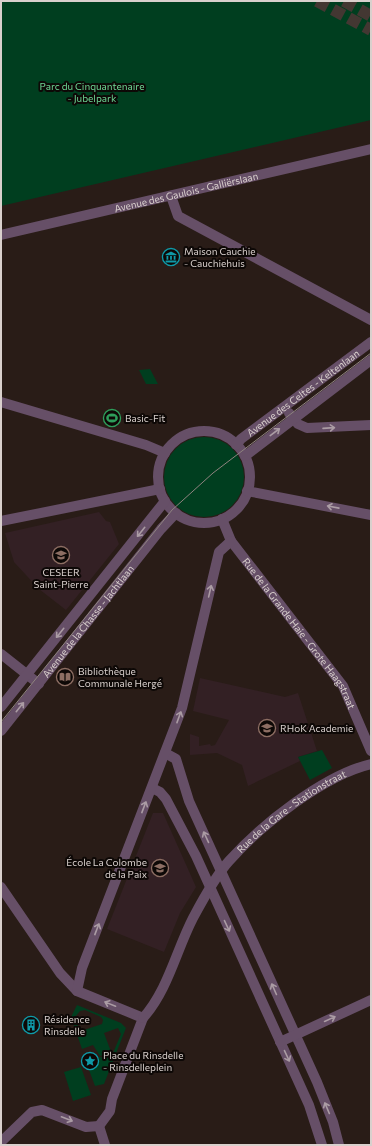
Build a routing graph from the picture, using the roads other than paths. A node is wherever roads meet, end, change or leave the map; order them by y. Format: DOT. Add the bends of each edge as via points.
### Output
graph roads {
  1 [pos="371,149"];
  2 [pos="171,196"];
  3 [pos="1,235"];
  4 [pos="371,320"];
  5 [pos="371,342"];
  6 [pos="371,360"];
  7 [pos="1,402"];
  8 [pos="285,407"];
  9 [pos="294,419"];
  10 [pos="371,425"];
  11 [pos="236,445"];
  12 [pos="165,453"];
  13 [pos="245,456"];
  14 [pos="160,489"];
  15 [pos="247,491"];
  16 [pos="165,501"];
  17 [pos="176,514"];
  18 [pos="371,515"];
  19 [pos="222,519"];
  20 [pos="1,521"];
  21 [pos="231,541"];
  22 [pos="1,654"];
  23 [pos="27,674"];
  24 [pos="39,684"];
  25 [pos="1,707"];
  26 [pos="1,731"];
  27 [pos="371,751"];
  28 [pos="165,753"];
  29 [pos="371,764"];
  30 [pos="152,788"];
  31 [pos="222,873"];
  32 [pos="1,887"];
  33 [pos="210,890"];
  34 [pos="76,991"];
  35 [pos="371,1000"];
  36 [pos="143,1018"];
  37 [pos="295,1036"];
  38 [pos="280,1042"];
  39 [pos="99,1126"];
  40 [pos="1,1142"];
  41 [pos="105,1145"];
  42 [pos="322,1145"];
  43 [pos="339,1145"];
  1 -- 2 [label="street, Avenue des Gaulois - Galliërslaan"];
  2 -- 3 [label="street, Avenue des Gaulois - Galliërslaan"];
  2 -- 4 [label="street" via="178,216"];
  5 -- 8 [label="street, Avenue des Celtes - Keltenlaan"];
  6 -- 9 [label="street, Avenue des Celtes - Keltenlaan"];
  7 -- 12 [label="street"];
  8 -- 9 [label="street"];
  8 -- 11 [label="street, Avenue des Celtes - Keltenlaan"];
  9 -- 10 [label="street, one-way" via="307,428"];
  13 -- 9 [label="street, Avenue des Celtes - Keltenlaan, one-way"];
  11 -- 12 [label="street" via="222,435 201,431 181,437"];
  11 -- 13 [label="street"];
  12 -- 14 [label="street" via="158,470"];
  13 -- 15 [label="street" via="249,473"];
  14 -- 16 [label="street"];
  14 -- 20 [label="street"];
  18 -- 15 [label="street, one-way"];
  15 -- 19 [label="street" via="237,508"];
  16 -- 17 [label="street"];
  16 -- 23 [label="street, Avenue de la Chasse - Jachtlaan, one-way"];
  17 -- 19 [label="street" via="201,522"];
  17 -- 24 [label="street, Avenue de la Chasse - Jachtlaan"];
  19 -- 21 [label="street, Rue de la Grande Haie - Grote Haagstraat"];
  21 -- 27 [label="street, Rue de la Grande Haie - Grote Haagstraat" via="343,686"];
  28 -- 21 [label="street, one-way" via="182,708 219,552"];
  22 -- 23 [label="street"];
  23 -- 24 [label="street"];
  23 -- 25 [label="street, Avenue de la Chasse - Jachtlaan"];
  26 -- 24 [label="street, Avenue de la Chasse - Jachtlaan, one-way"];
  28 -- 30 [label="street"];
  31 -- 28 [label="street, one-way" via="189,802 176,759"];
  29 -- 31 [label="street, Rue de la Gare - Stationstraat" via="331,781 293,804 264,827 228,862"];
  30 -- 33 [label="street" via="160,792 175,814"];
  34 -- 30 [label="street, one-way" via="82,968"];
  31 -- 33 [label="street, Rue de la Gare - Stationstraat"];
  37 -- 31 [label="street, one-way"];
  32 -- 34 [label="street" via="60,973"];
  33 -- 36 [label="street, Rue de la Gare - Stationstraat" via="193,918 155,1004"];
  33 -- 38 [label="street, one-way"];
  36 -- 34 [label="street, one-way"];
  37 -- 35 [label="street, one-way"];
  36 -- 39 [label="street" via="112,1099 110,1111"];
  37 -- 38 [label="street"];
  43 -- 37 [label="street, one-way" via="333,1122"];
  38 -- 42 [label="street, one-way" via="309,1105"];
  40 -- 39 [label="street, one-way" via="32,1112 42,1110 86,1127"];
  39 -- 41 [label="street"];
}
